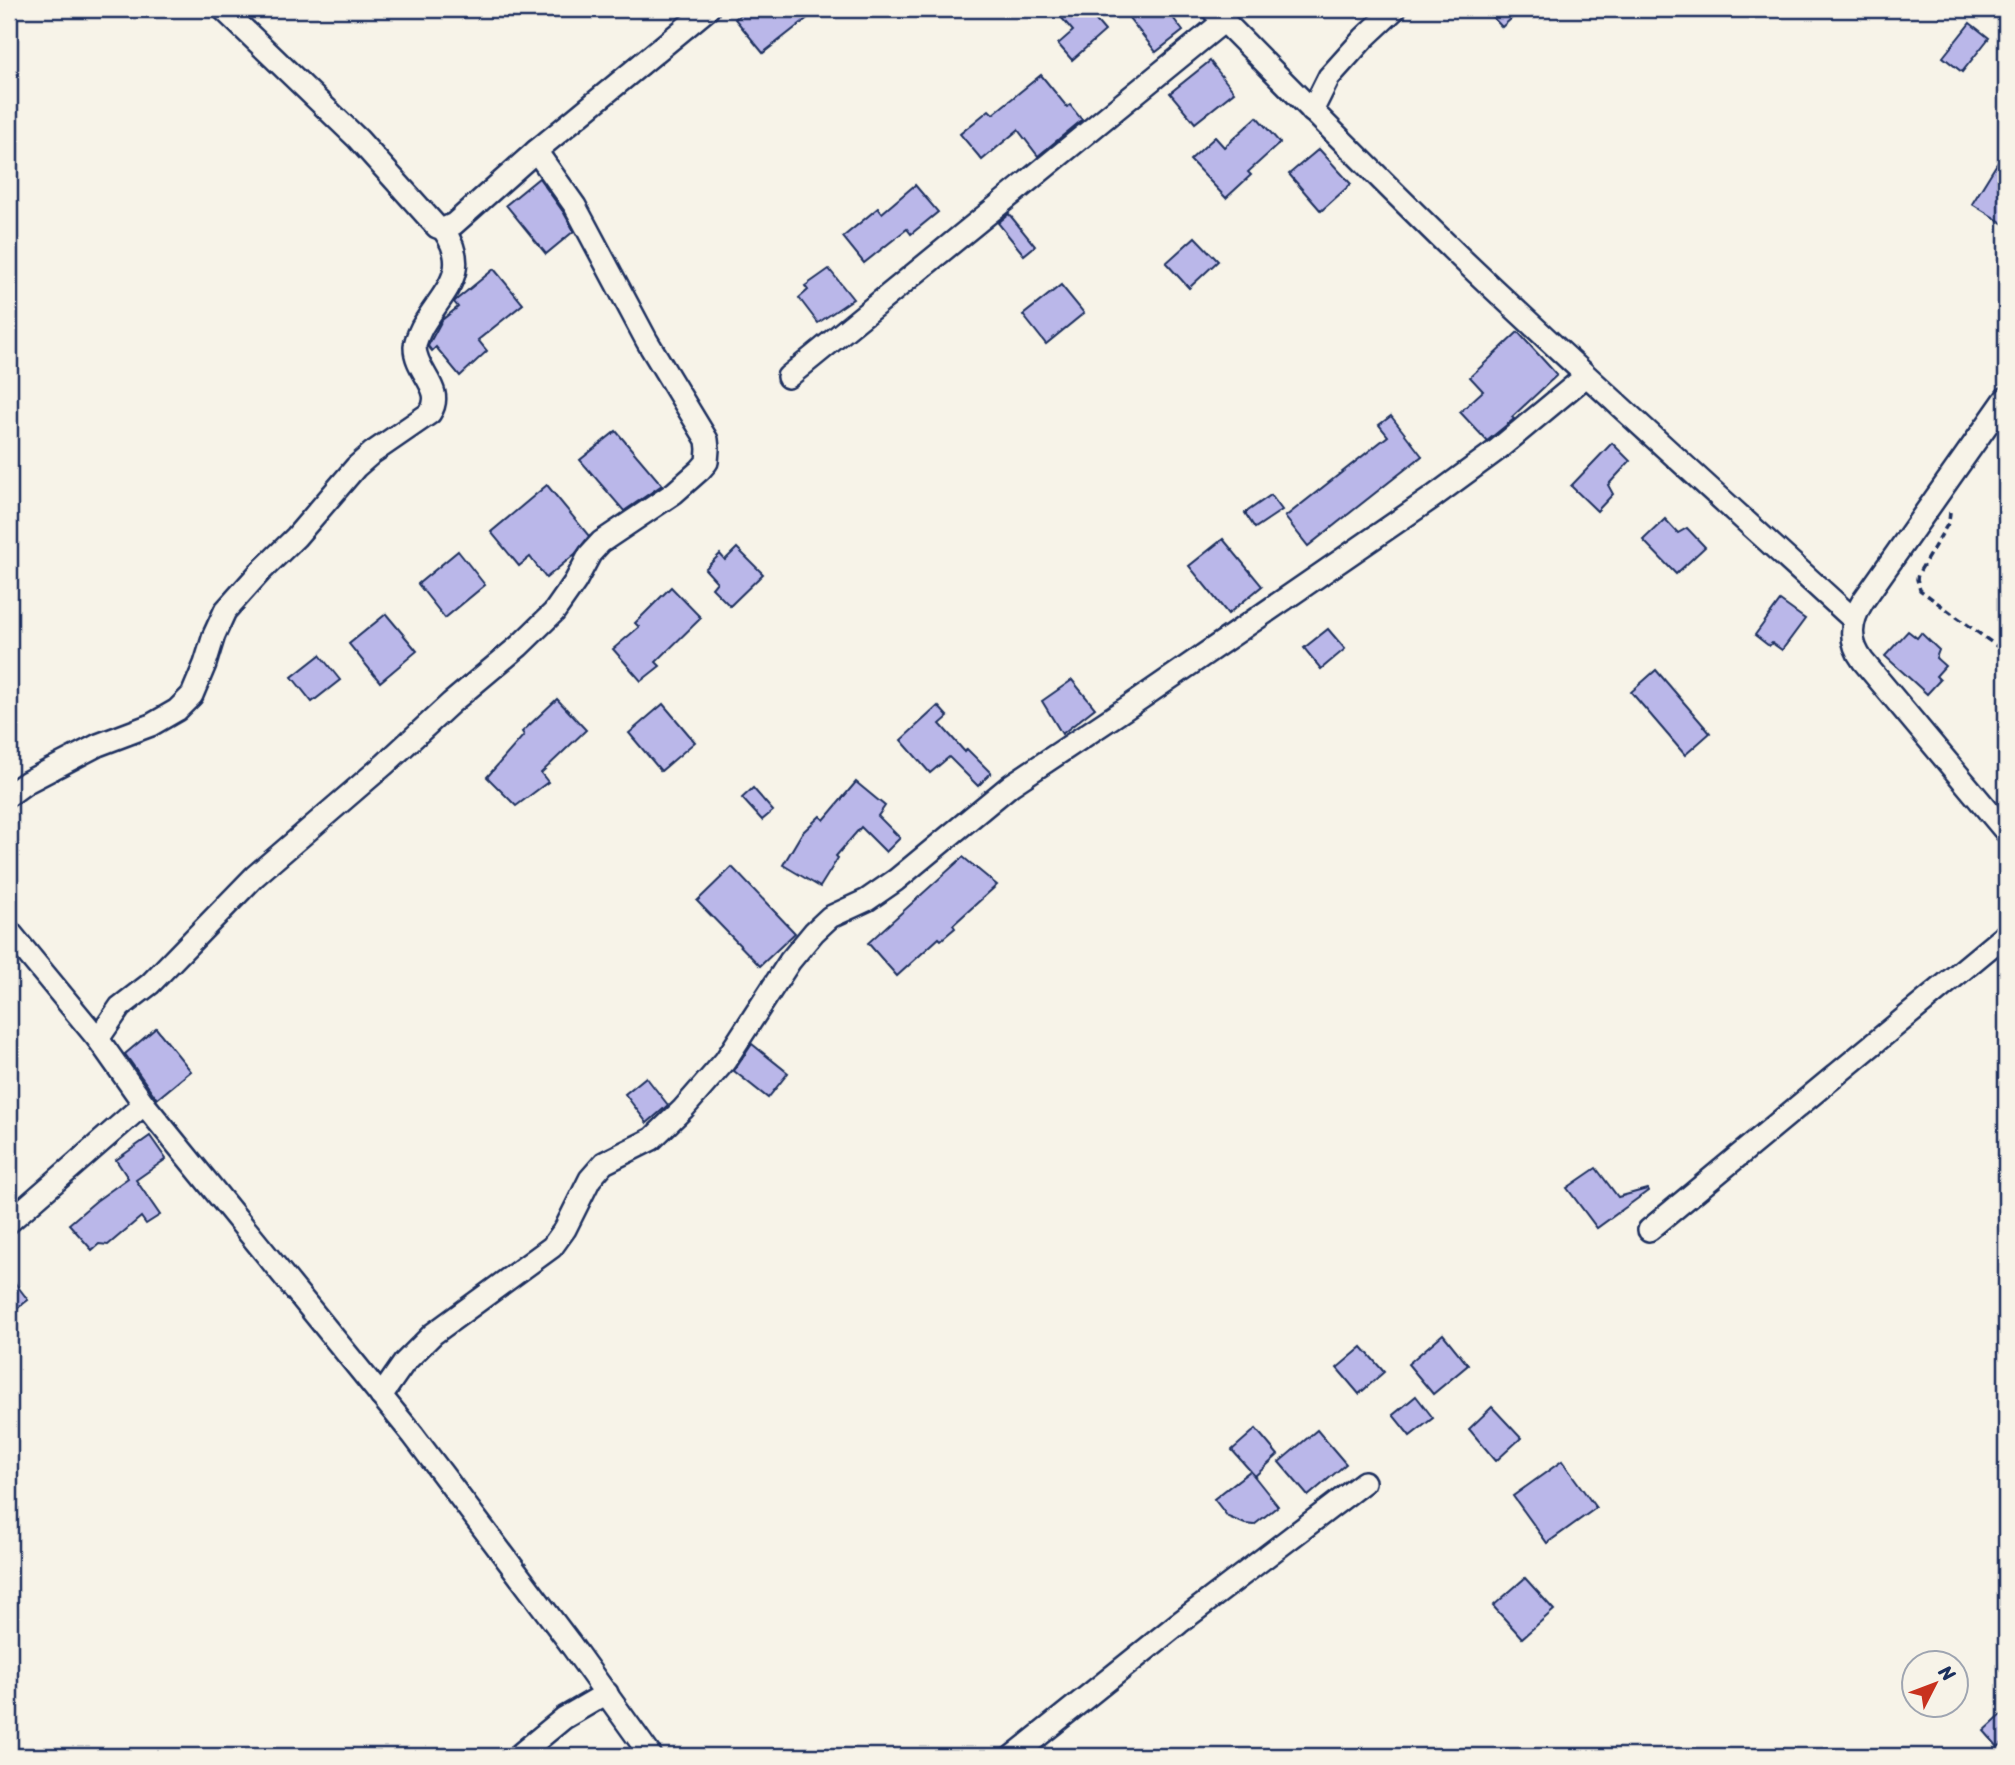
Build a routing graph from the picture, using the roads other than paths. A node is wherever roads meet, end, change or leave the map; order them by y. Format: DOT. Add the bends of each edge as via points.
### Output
graph roads {
  1 [pos="223,9"];
  2 [pos="708,9"];
  3 [pos="1395,9"];
  4 [pos="1218,15"];
  5 [pos="1312,111"];
  6 [pos="536,151"];
  7 [pos="443,229"];
  8 [pos="1586,376"];
  9 [pos="788,377"];
  10 [pos="2006,398"];
  11 [pos="1853,619"];
  12 [pos="9,795"];
  13 [pos="2006,832"];
  14 [pos="9,931"];
  15 [pos="2006,934"];
  16 [pos="98,1040"];
  17 [pos="144,1104"];
  18 [pos="9,1222"];
  19 [pos="1649,1230"];
  20 [pos="381,1396"];
  21 [pos="1364,1482"];
  22 [pos="607,1693"];
  23 [pos="517,1756"];
  24 [pos="651,1756"];
  25 [pos="1013,1756"];
  1 -- 7 [label="street" via="358,139 432,223"];
  2 -- 6 [label="street"];
  3 -- 5 [label="street" via="1329,77"];
  4 -- 5 [label="street"];
  4 -- 9 [label="street"];
  5 -- 8 [label="street"];
  6 -- 7 [label="street"];
  6 -- 16 [label="street" via="575,206 647,341 707,440 707,462 674,493 601,542 554,612 256,876 150,984 120,1007"];
  7 -- 12 [label="street" via="452,241 457,264 414,346 436,396 430,413 356,467 225,611 192,695 177,710 98,745"];
  8 -- 11 [label="street"];
  8 -- 20 [label="street" via="1433,497 1011,785 896,880 830,917 790,961 725,1061 683,1109 652,1139 604,1163 552,1247 433,1334 404,1363"];
  10 -- 11 [label="street"];
  11 -- 13 [label="street" via="1856,652"];
  14 -- 16 [label="street"];
  15 -- 19 [label="street"];
  16 -- 17 [label="street"];
  17 -- 18 [label="street"];
  17 -- 20 [label="street"];
  20 -- 22 [label="street"];
  21 -- 25 [label="street"];
  22 -- 23 [label="street" via="564,1718"];
  22 -- 24 [label="street"];
}
